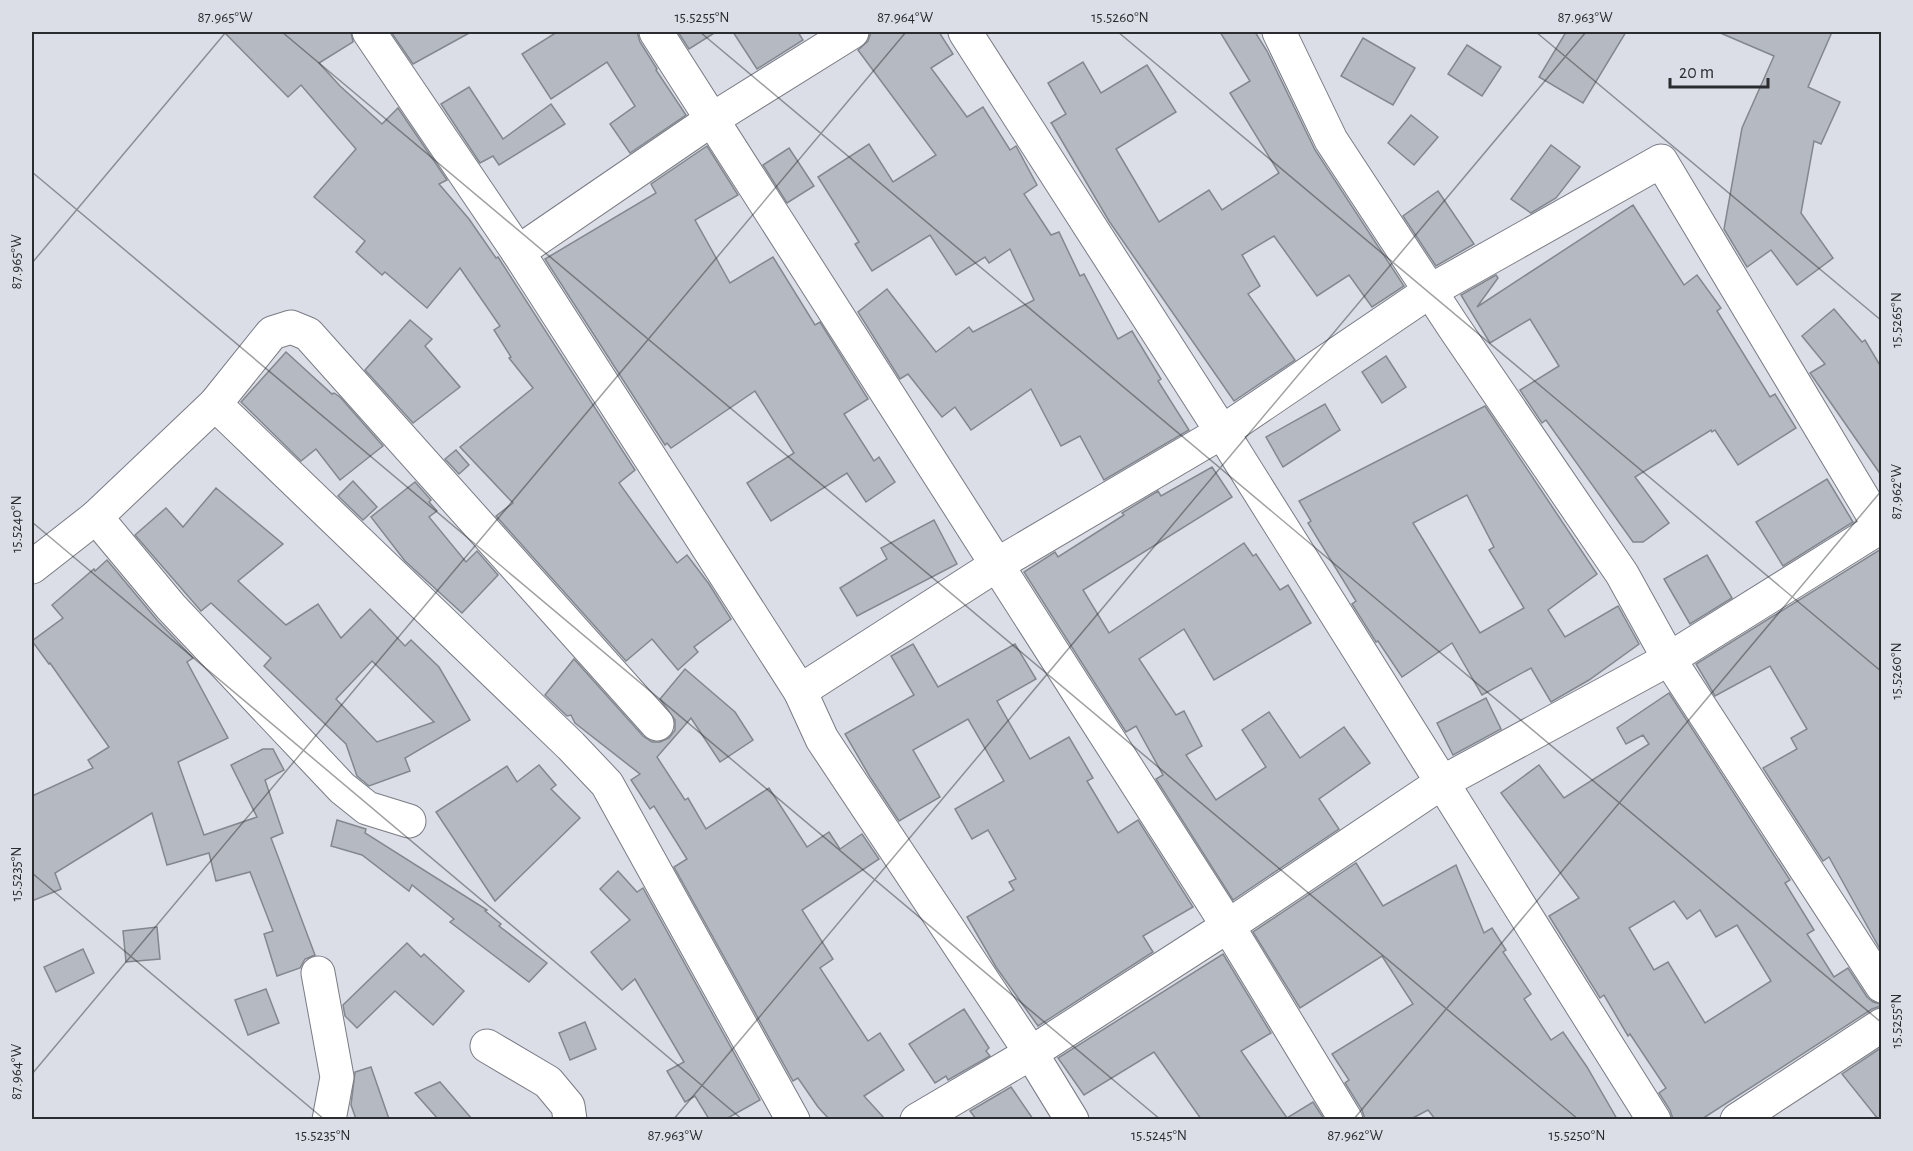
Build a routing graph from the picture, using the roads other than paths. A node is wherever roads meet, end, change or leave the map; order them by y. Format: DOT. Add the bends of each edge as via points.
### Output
graph roads {
  1 [pos="369,32"];
  2 [pos="656,32"];
  3 [pos="852,32"];
  4 [pos="964,32"];
  5 [pos="1278,32"];
  6 [pos="711,120"];
  7 [pos="518,252"];
  8 [pos="1430,291"];
  9 [pos="215,404"];
  10 [pos="1222,432"];
  11 [pos="96,517"];
  12 [pos="1881,528"];
  13 [pos="998,564"];
  14 [pos="32,567"];
  15 [pos="1670,659"];
  16 [pos="800,691"];
  17 [pos="657,724"];
  18 [pos="1441,783"];
  19 [pos="409,821"];
  20 [pos="1228,926"];
  21 [pos="318,973"];
  22 [pos="1881,986"];
  23 [pos="1881,1025"];
  24 [pos="487,1046"];
  25 [pos="1031,1053"];
  26 [pos="329,1119"];
  27 [pos="570,1119"];
  28 [pos="793,1119"];
  29 [pos="917,1119"];
  30 [pos="1072,1119"];
  31 [pos="1346,1119"];
  32 [pos="1654,1119"];
  33 [pos="1737,1119"];
  1 -- 7 [label="street"];
  2 -- 6 [label="street"];
  3 -- 6 [label="street"];
  4 -- 10 [label="street"];
  5 -- 8 [label="street" via="1331,140"];
  6 -- 7 [label="street"];
  6 -- 13 [label="street"];
  7 -- 16 [label="street"];
  8 -- 10 [label="street"];
  8 -- 12 [label="street" via="1661,161"];
  8 -- 15 [label="street" via="1622,574"];
  9 -- 11 [label="street"];
  9 -- 17 [label="street" via="272,333 291,327 308,334"];
  9 -- 28 [label="street" via="607,784"];
  10 -- 13 [label="street"];
  10 -- 18 [label="street"];
  11 -- 14 [label="street"];
  11 -- 19 [label="street" via="171,607 342,788 366,808"];
  12 -- 15 [label="street"];
  13 -- 16 [label="street"];
  13 -- 20 [label="street"];
  15 -- 18 [label="street"];
  15 -- 22 [label="street"];
  16 -- 25 [label="street" via="822,738"];
  18 -- 20 [label="street"];
  18 -- 32 [label="street"];
  20 -- 25 [label="street"];
  20 -- 31 [label="street"];
  21 -- 26 [label="street" via="337,1077"];
  23 -- 33 [label="street"];
  24 -- 27 [label="street" via="548,1082 568,1106"];
  25 -- 29 [label="street"];
  25 -- 30 [label="street"];
}
